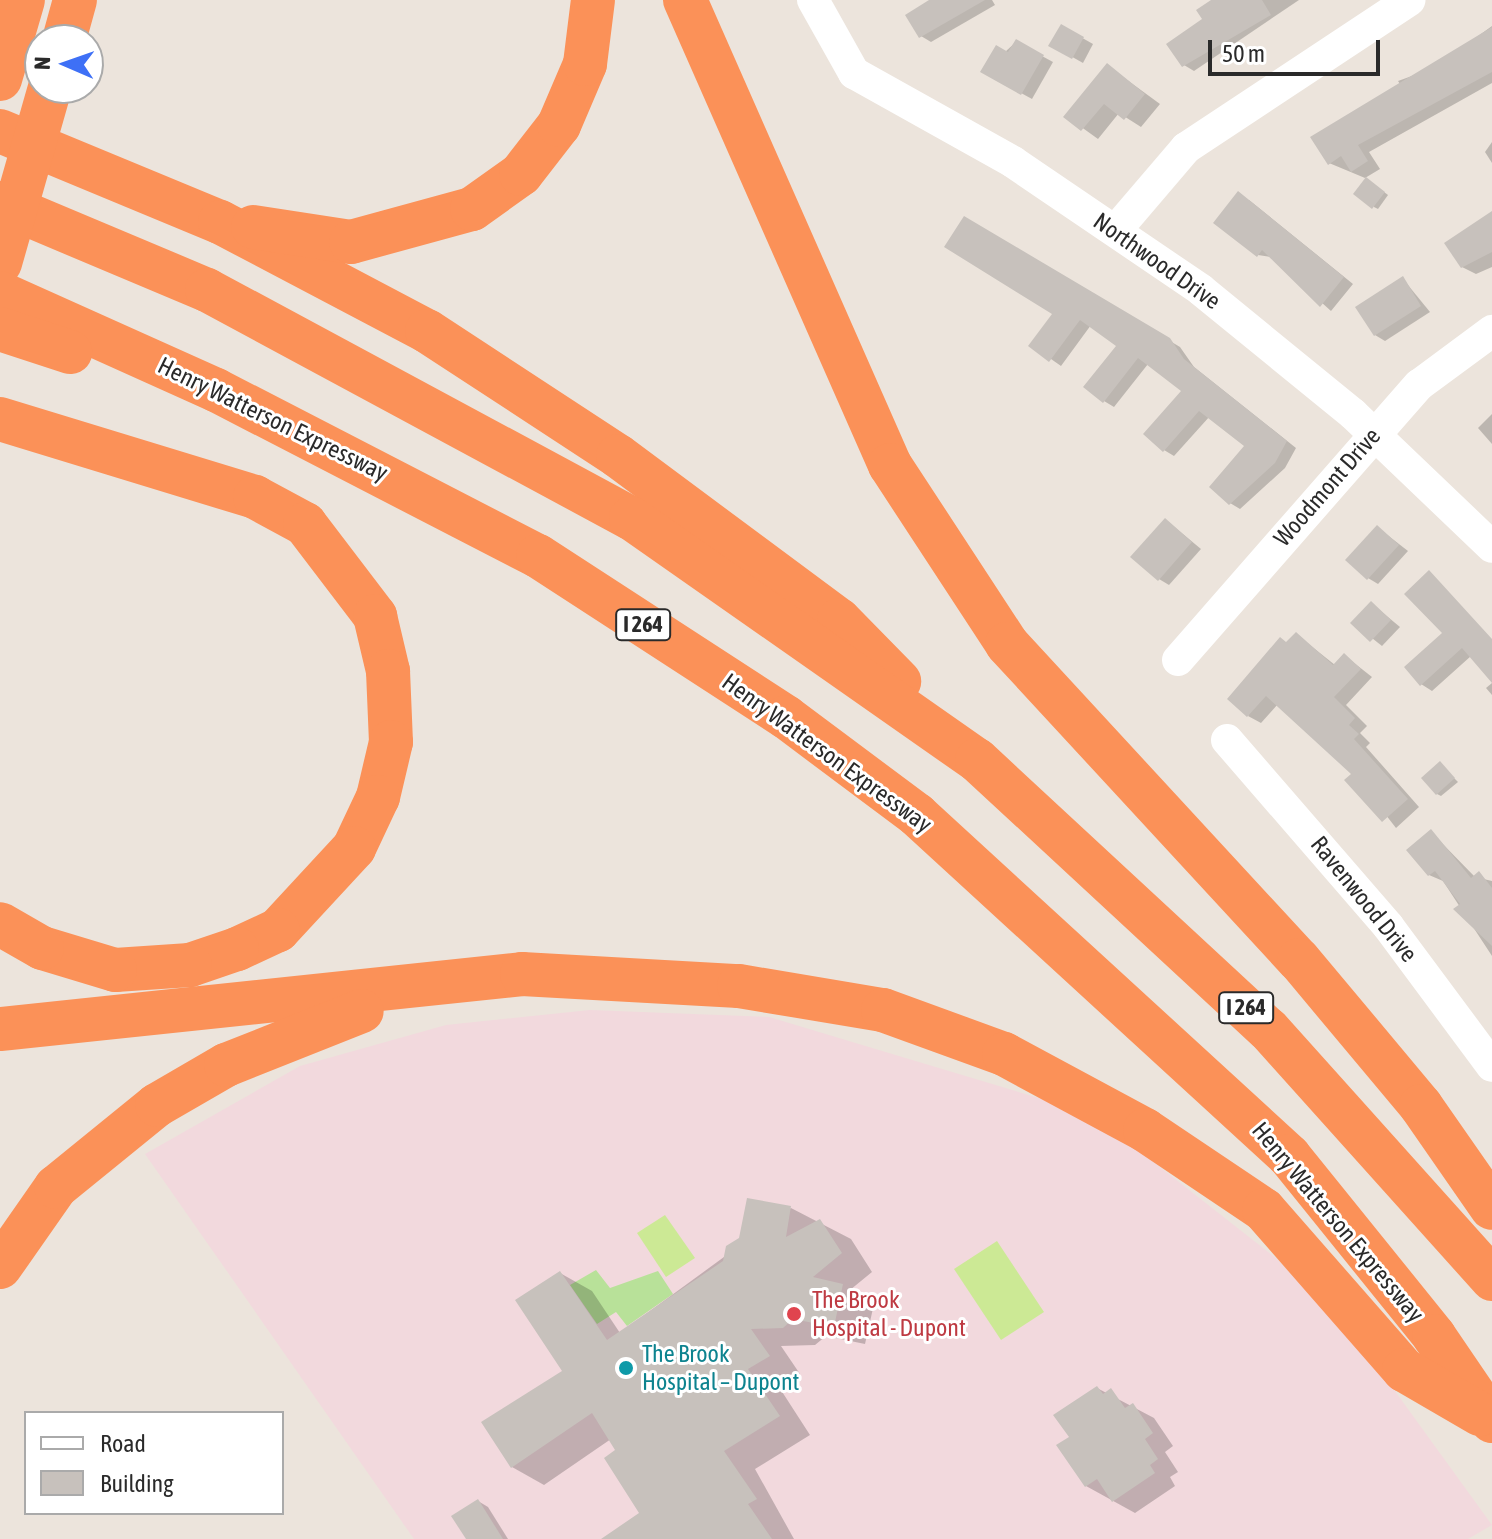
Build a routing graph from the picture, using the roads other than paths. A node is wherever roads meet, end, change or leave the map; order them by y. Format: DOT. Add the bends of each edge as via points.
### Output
graph roads {
  1 [pos="23,0"];
  2 [pos="75,0"];
  3 [pos="593,0"];
  4 [pos="685,0"];
  5 [pos="813,0"];
  6 [pos="1410,0"];
  7 [pos="68,24"];
  8 [pos="5,61"];
  9 [pos="45,104"];
  10 [pos="0,131"];
  11 [pos="0,203"];
  12 [pos="220,222"];
  13 [pos="1116,230"];
  14 [pos="0,263"];
  15 [pos="0,293"];
  16 [pos="0,329"];
  17 [pos="1492,331"];
  18 [pos="0,419"];
  19 [pos="1374,433"];
  20 [pos="1492,547"];
  21 [pos="1178,660"];
  22 [pos="1227,740"];
  23 [pos="977,760"];
  24 [pos="0,924"];
  25 [pos="423,989"];
  26 [pos="0,1029"];
  27 [pos="1492,1066"];
  28 [pos="1209,1075"];
  29 [pos="1492,1208"];
  30 [pos="0,1267"];
  31 [pos="1492,1279"];
  32 [pos="1492,1421"];
  1 -- 8 [label="highway"];
  2 -- 7 [label="highway"];
  3 -- 12 [label="highway" via="585,64 559,125 521,174 472,209 351,242"];
  4 -- 29 [label="highway" via="890,465 1007,644 1299,960 1421,1106"];
  5 -- 13 [label="street, Northwood Drive" via="854,73 943,120"];
  6 -- 13 [label="street" via="1186,148"];
  9 -- 14 [label="highway"];
  10 -- 12 [label="highway"];
  11 -- 23 [label="highway, I 264" via="207,290 631,518"];
  12 -- 23 [label="highway" via="427,331 618,456 839,620"];
  13 -- 19 [label="street, Northwood Drive"];
  15 -- 28 [label="highway, Henry Watterson Expressway / I 264" via="216,390 538,556 786,717 917,815"];
  16 -- 28 [label="highway" via="97,361 386,491 662,662 914,840"];
  17 -- 19 [label="street, Woodmont Drive" via="1419,385"];
  18 -- 24 [label="highway" via="255,497 305,524 375,616 388,671 391,742 378,797 354,848 278,930 190,965 115,970 42,948"];
  19 -- 20 [label="street, Northwood Drive"];
  19 -- 21 [label="street, Woodmont Drive"];
  22 -- 27 [label="street, Ravenwood Drive" via="1388,926"];
  23 -- 31 [label="highway, I 264" via="1268,1029"];
  25 -- 26 [label="highway"];
  25 -- 30 [label="highway" via="226,1065 157,1105 56,1187"];
  25 -- 32 [label="highway" via="522,974 739,986 883,1010 1004,1054 1145,1130 1264,1210 1404,1370"];
  28 -- 32 [label="highway, Henry Watterson Expressway / I 264" via="1289,1156"];
}
